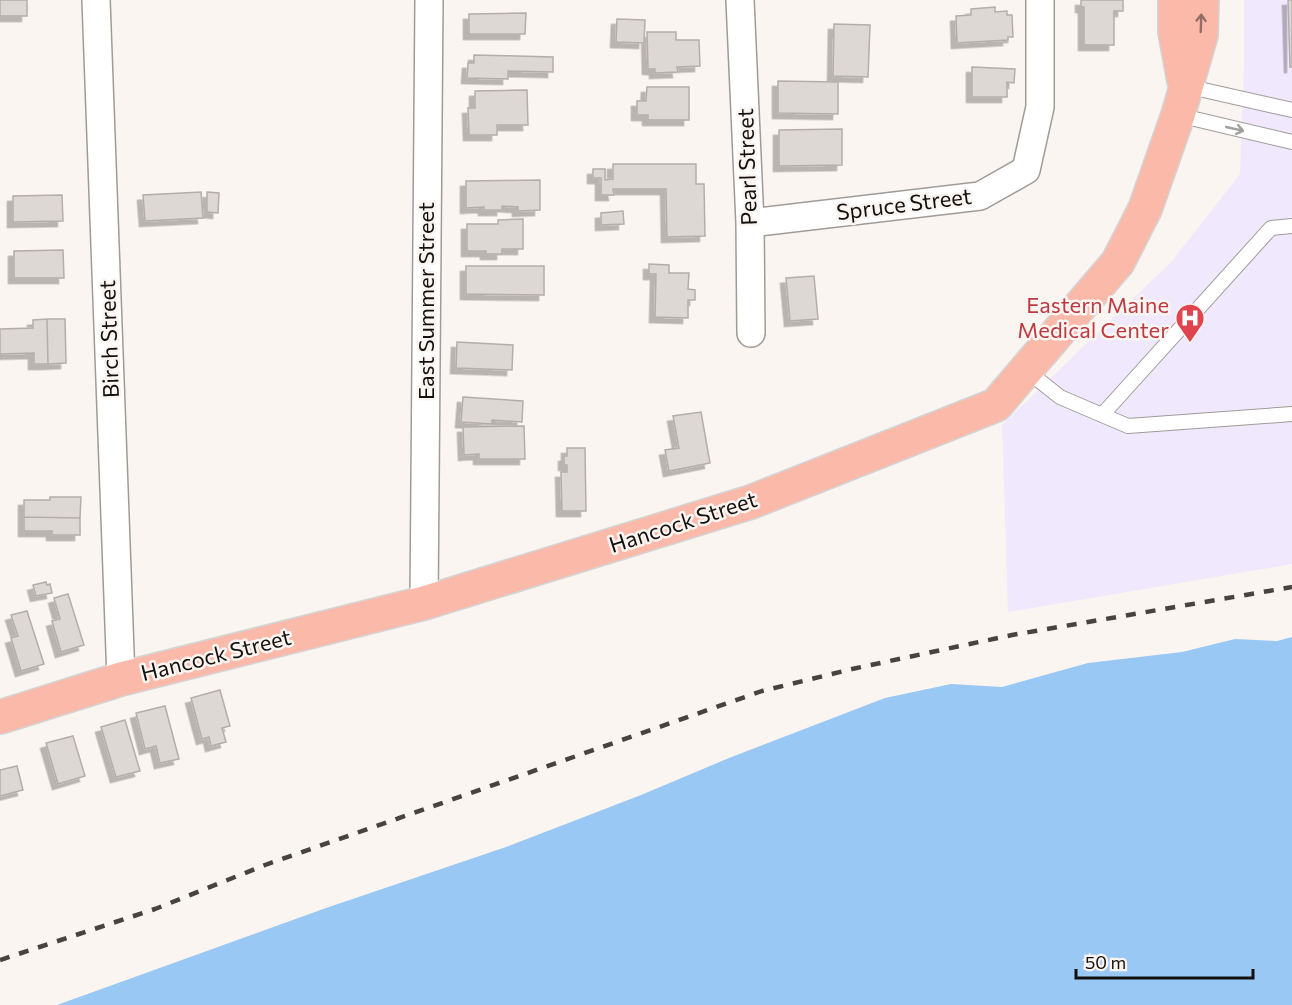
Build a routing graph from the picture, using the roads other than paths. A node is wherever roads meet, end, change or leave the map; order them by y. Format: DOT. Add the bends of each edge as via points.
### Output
graph roads {
  1 [pos="96,0"];
  2 [pos="429,0"];
  3 [pos="740,0"];
  4 [pos="1040,0"];
  5 [pos="1175,0"];
  6 [pos="1202,0"];
  7 [pos="1182,101"];
  8 [pos="1292,110"];
  9 [pos="1292,142"];
  10 [pos="750,223"];
  11 [pos="1292,226"];
  12 [pos="751,333"];
  13 [pos="1026,370"];
  14 [pos="1292,414"];
  15 [pos="1102,415"];
  16 [pos="424,603"];
  17 [pos="122,679"];
  18 [pos="0,717"];
  1 -- 17 [label="street, Birch Street"];
  2 -- 16 [label="street, East Summer Street"];
  3 -- 10 [label="street, Pearl Street"];
  4 -- 10 [label="street, Spruce Street" via="1040,107 1026,170 980,196"];
  5 -- 7 [label="main road, Hancock Street"];
  7 -- 6 [label="main road, Hancock Street, one-way" via="1201,35"];
  7 -- 8 [label="lane"];
  7 -- 9 [label="lane, one-way"];
  7 -- 13 [label="main road, Hancock Street" via="1145,209 1118,262"];
  10 -- 12 [label="street, Pearl Street"];
  11 -- 15 [label="lane" via="1271,228"];
  13 -- 15 [label="lane" via="1060,397"];
  13 -- 16 [label="main road, Hancock Street" via="996,405 751,502"];
  14 -- 15 [label="lane" via="1128,426"];
  16 -- 17 [label="main road, Hancock Street"];
  17 -- 18 [label="main road, Hancock Street"];
}
